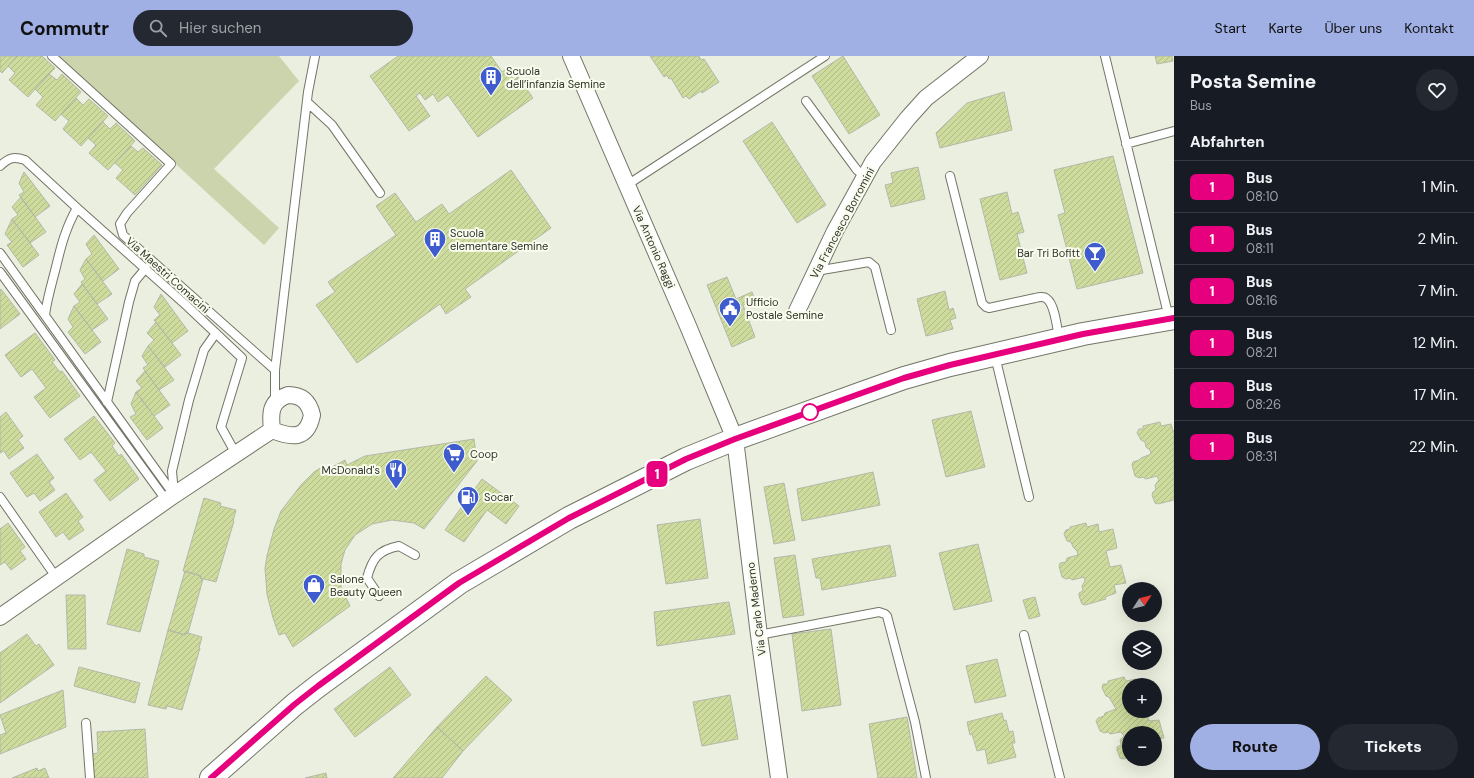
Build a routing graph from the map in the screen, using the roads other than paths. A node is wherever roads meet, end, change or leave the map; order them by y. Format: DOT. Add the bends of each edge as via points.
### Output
graph roads {
  1 [pos="52,56"];
  2 [pos="316,56"];
  3 [pos="571,56"];
  4 [pos="825,56"];
  5 [pos="980,56"];
  6 [pos="1105,56"];
  7 [pos="806,101"];
  8 [pos="307,102"];
  9 [pos="1174,131"];
  10 [pos="1126,144"];
  11 [pos="0,166"];
  12 [pos="950,176"];
  13 [pos="866,177"];
  14 [pos="627,185"];
  15 [pos="380,193"];
  16 [pos="76,208"];
  17 [pos="0,253"];
  18 [pos="146,268"];
  19 [pos="816,271"];
  20 [pos="0,272"];
  21 [pos="796,311"];
  22 [pos="45,315"];
  23 [pos="1172,319"];
  24 [pos="891,330"];
  25 [pos="216,333"];
  26 [pos="1060,339"];
  27 [pos="995,354"];
  28 [pos="275,370"];
  29 [pos="107,402"];
  30 [pos="275,403"];
  31 [pos="272,430"];
  32 [pos="735,439"];
  33 [pos="236,454"];
  34 [pos="0,497"];
  35 [pos="170,497"];
  36 [pos="1029,497"];
  37 [pos="415,555"];
  38 [pos="56,577"];
  39 [pos="379,596"];
  40 [pos="0,617"];
  41 [pos="759,635"];
  42 [pos="1024,635"];
  43 [pos="86,723"];
  44 [pos="90,778"];
  45 [pos="211,778"];
  46 [pos="779,778"];
  47 [pos="926,778"];
  48 [pos="1060,778"];
  1 -- 28 [label="lane, Via Maestri Comacini" via="171,164 127,213 120,224 123,235"];
  2 -- 8 [label="lane"];
  3 -- 14 [label="street, Via Antonio Raggi"];
  4 -- 14 [label="lane"];
  5 -- 13 [label="street, Via Francesco Borromini" via="926,98 873,162"];
  6 -- 10 [label="lane"];
  7 -- 13 [label="lane" via="857,170"];
  8 -- 15 [label="lane" via="332,125"];
  8 -- 28 [label="lane"];
  9 -- 10 [label="lane"];
  10 -- 23 [label="lane"];
  11 -- 16 [label="lane, Via Maestri Comacini" via="8,159 17,157 25,160"];
  12 -- 26 [label="lane" via="982,303 989,308 1035,298 1048,299 1054,309"];
  13 -- 19 [label="street, Via Francesco Borromini" via="835,231"];
  14 -- 32 [label="street, Via Antonio Raggi"];
  16 -- 18 [label="lane, Via Maestri Comacini"];
  16 -- 22 [label="lane" via="62,245"];
  17 -- 22 [label="lane"];
  18 -- 25 [label="lane, Via Maestri Comacini"];
  18 -- 29 [label="lane, Via Maestri Comacini" via="135,281"];
  19 -- 21 [label="street, Via Francesco Borromini"];
  19 -- 24 [label="lane" via="872,263"];
  20 -- 35 [label="lane"];
  22 -- 29 [label="lane"];
  23 -- 26 [label="main road"];
  25 -- 33 [label="lane, Via Maestri Comacini" via="242,358 222,427"];
  25 -- 35 [label="lane" via="204,350 189,400 172,471"];
  26 -- 27 [label="main road"];
  27 -- 32 [label="main road" via="904,378"];
  27 -- 36 [label="lane"];
  28 -- 30 [label="lane"];
  29 -- 35 [label="lane"];
  30 -- 31 [label="street" via="270,414"];
  30 -- 31 [label="street" via="282,397 295,395 307,402 312,415 308,427 298,435 284,435"];
  31 -- 33 [label="street"];
  32 -- 41 [label="street, Via Carlo Maderno"];
  32 -- 45 [label="main road" via="686,459 569,518 459,583 312,690"];
  33 -- 35 [label="street"];
  34 -- 38 [label="lane"];
  35 -- 38 [label="street"];
  37 -- 39 [label="lane" via="398,546 387,548 376,556 367,578"];
  38 -- 40 [label="street"];
  41 -- 46 [label="street, Via Carlo Maderno"];
  41 -- 47 [label="lane" via="879,612 885,614 915,722"];
  42 -- 48 [label="lane"];
  43 -- 44 [label="lane"];
}
